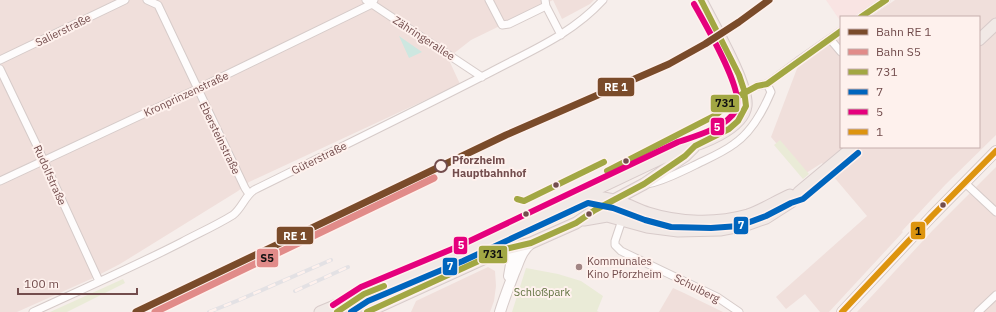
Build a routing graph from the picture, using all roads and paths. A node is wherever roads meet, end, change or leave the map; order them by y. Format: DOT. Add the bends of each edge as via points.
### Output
graph roads {
  1 [pos="125,0"];
  2 [pos="146,0"];
  3 [pos="489,0"];
  4 [pos="603,0"];
  5 [pos="701,0"];
  6 [pos="886,0"];
  7 [pos="371,1"];
  8 [pos="545,3"];
  9 [pos="862,16"];
  10 [pos="996,24"];
  11 [pos="840,32"];
  12 [pos="562,35"];
  13 [pos="830,39"];
  14 [pos="980,39"];
  15 [pos="840,51"];
  16 [pos="0,60"];
  17 [pos="0,69"];
  18 [pos="482,77"];
  19 [pos="767,84"];
  20 [pos="757,86"];
  21 [pos="197,89"];
  22 [pos="695,146"];
  23 [pos="852,148"];
  24 [pos="996,151"];
  25 [pos="43,160"];
  26 [pos="634,172"];
  27 [pos="0,181"];
  28 [pos="965,183"];
  29 [pos="638,188"];
  30 [pos="799,192"];
  31 [pos="249,194"];
  32 [pos="587,195"];
  33 [pos="615,200"];
  34 [pos="641,211"];
  35 [pos="996,212"];
  36 [pos="622,220"];
  37 [pos="576,223"];
  38 [pos="523,225"];
  39 [pos="530,243"];
  40 [pos="514,247"];
  41 [pos="99,281"];
  42 [pos="508,286"];
  43 [pos="364,294"];
  44 [pos="996,295"];
  45 [pos="33,312"];
  46 [pos="320,312"];
  47 [pos="337,312"];
  48 [pos="367,312"];
  49 [pos="500,312"];
  50 [pos="739,312"];
  51 [pos="842,312"];
  52 [pos="978,312"];
  1 -- 16 [label="street, Salierstraße"];
  2 -- 21 [label="street, Ebersteinstraße" via="158,5"];
  3 -- 8 [label="street" via="502,25 509,24"];
  4 -- 12 [label="street, Güterstraße"];
  5 -- 22 [label="main road" via="743,85 746,106 738,122"];
  6 -- 9 [label="street"];
  7 -- 18 [label="street, Zähringerallee"];
  7 -- 21 [label="street, Kronprinzenstraße"];
  8 -- 12 [label="street"];
  10 -- 14 [label="main road"];
  11 -- 13 [label="street"];
  12 -- 18 [label="street, Güterstraße"];
  13 -- 15 [label="street"];
  13 -- 19 [label="street"];
  17 -- 25 [label="street, Rudolfstraße"];
  18 -- 31 [label="street, Güterstraße"];
  19 -- 20 [label="street"];
  19 -- 29 [label="street" via="771,92 765,106 739,141 666,179"];
  21 -- 25 [label="street, Kronprinzenstraße"];
  21 -- 31 [label="street, Ebersteinstraße"];
  22 -- 26 [label="main road" via="681,149"];
  22 -- 29 [label="main road"];
  23 -- 30 [label="main road"];
  24 -- 28 [label="main road"];
  25 -- 27 [label="street, Kronprinzenstraße"];
  25 -- 41 [label="street, Rudolfstraße"];
  26 -- 29 [label="main road" via="639,177"];
  26 -- 32 [label="main road"];
  28 -- 35 [label="street"];
  28 -- 51 [label="main road"];
  29 -- 33 [label="main road"];
  29 -- 34 [label="main road" via="632,200"];
  30 -- 34 [label="main road" via="754,212 728,219 672,219"];
  30 -- 36 [label="main road" via="791,202 766,218 732,228 678,231 647,228"];
  31 -- 41 [label="street, Güterstraße" via="240,209 228,218 157,255"];
  32 -- 33 [label="main road"];
  32 -- 38 [label="main road"];
  33 -- 34 [label="main road"];
  33 -- 37 [label="main road"];
  36 -- 37 [label="main road" via="604,216"];
  36 -- 50 [label="street, Schulberg" via="615,241 615,245 621,251 717,298"];
  37 -- 39 [label="main road"];
  38 -- 40 [label="main road"];
  38 -- 43 [label="main road"];
  39 -- 40 [label="main road"];
  39 -- 42 [label="main road" via="523,252"];
  40 -- 42 [label="main road"];
  40 -- 48 [label="main road"];
  41 -- 45 [label="street, Güterstraße"];
  42 -- 49 [label="main road"];
  43 -- 46 [label="main road"];
  43 -- 47 [label="street"];
  44 -- 52 [label="street"];
}
